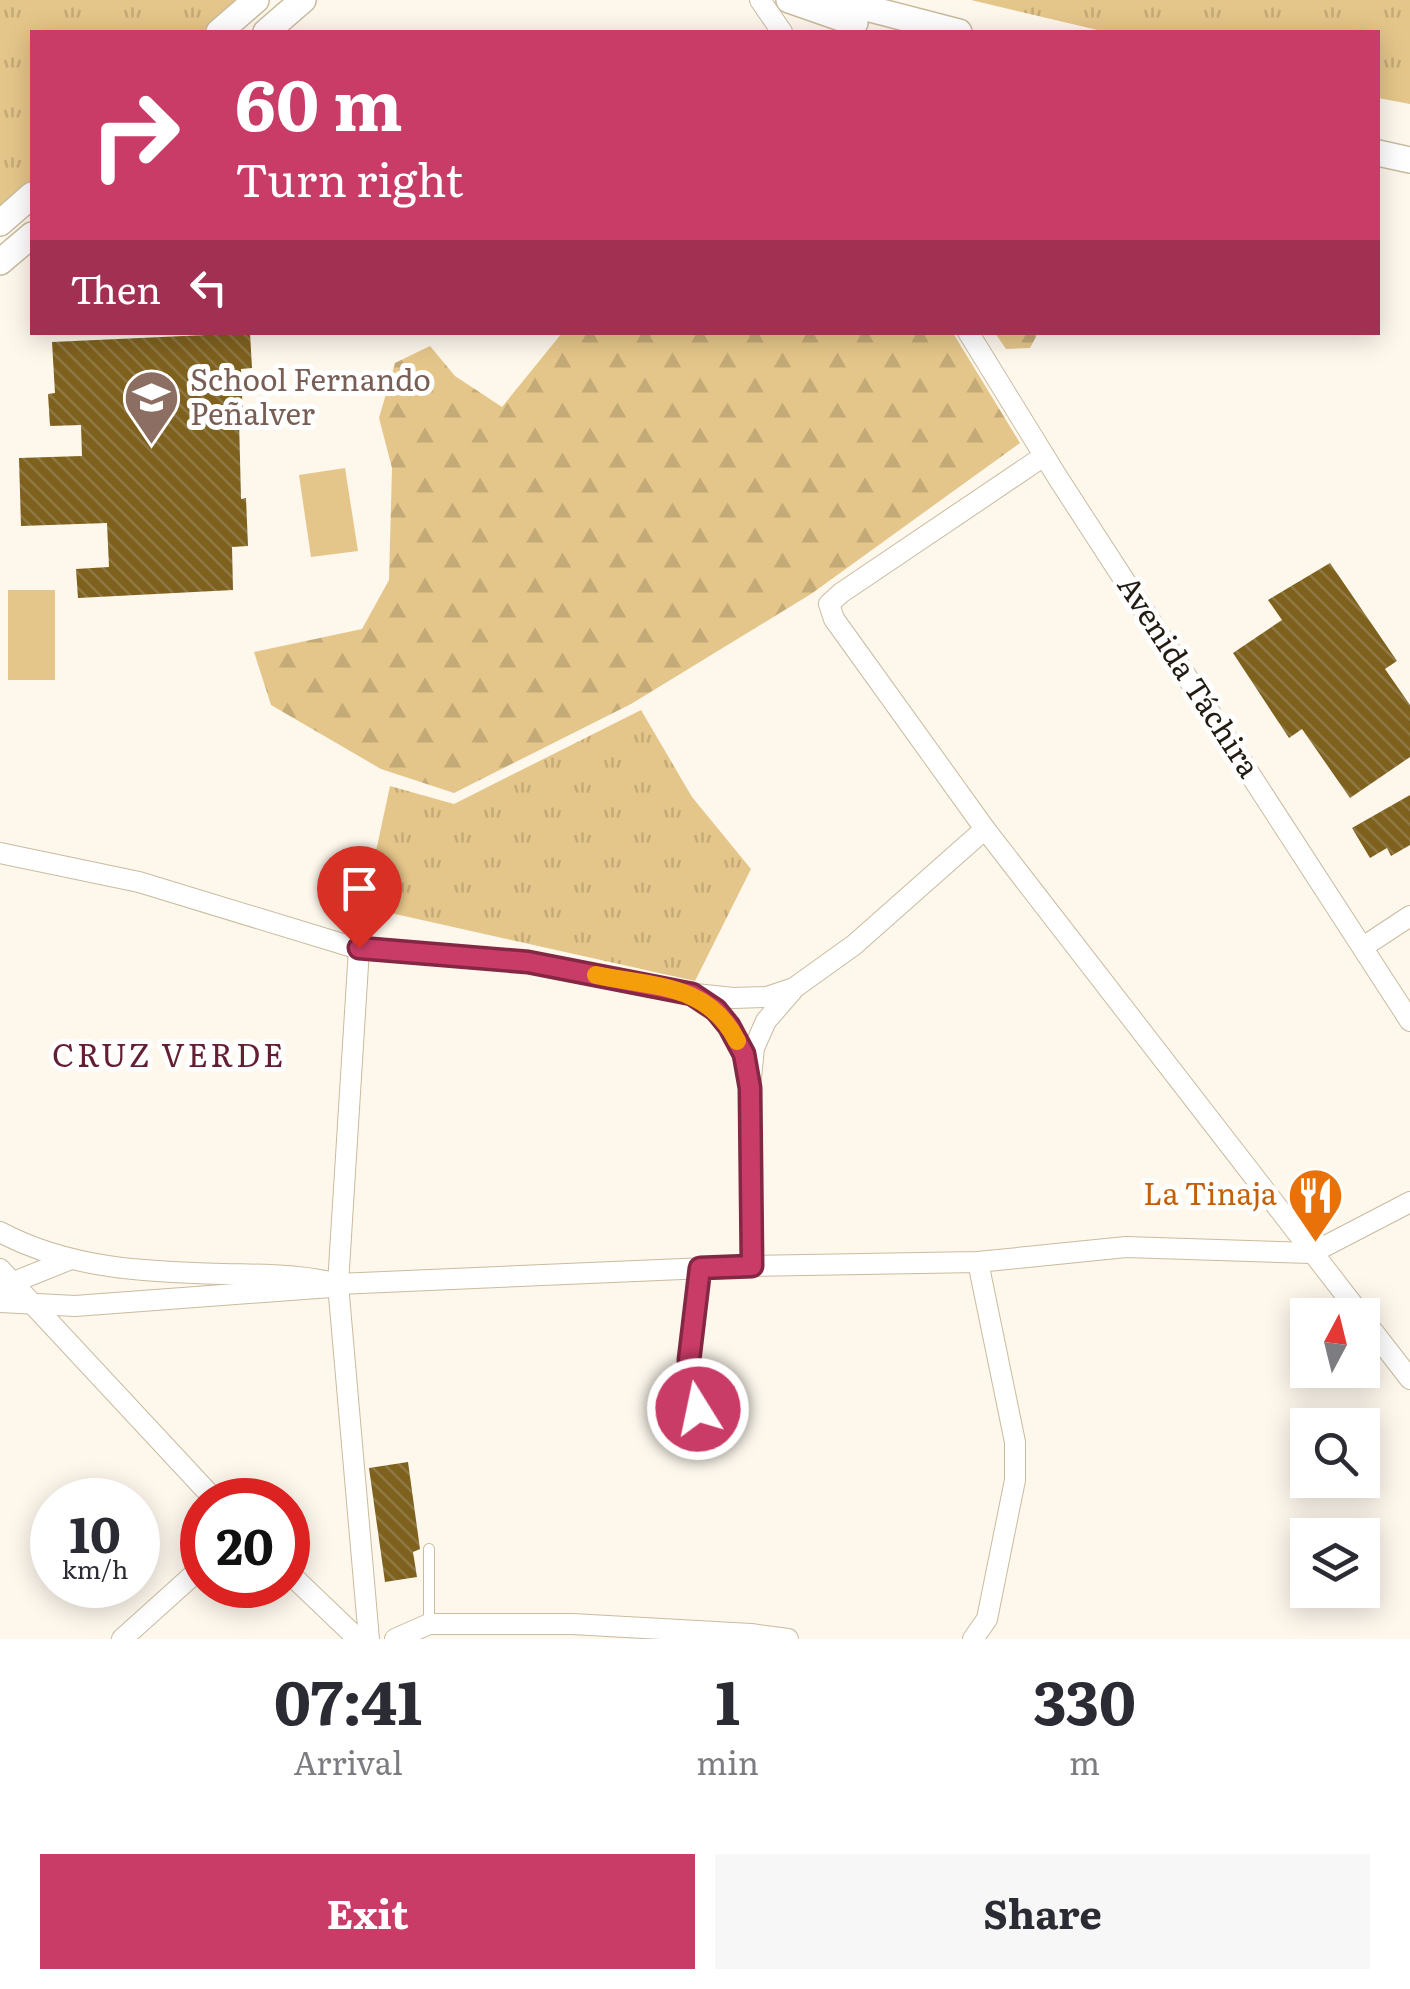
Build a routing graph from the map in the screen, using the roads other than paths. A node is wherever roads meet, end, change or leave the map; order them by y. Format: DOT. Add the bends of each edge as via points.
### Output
graph roads {
  1 [pos="303,0"];
  2 [pos="760,0"];
  3 [pos="789,0"];
  4 [pos="835,0"];
  5 [pos="252,3"];
  6 [pos="221,30"];
  7 [pos="268,30"];
  8 [pos="781,30"];
  9 [pos="883,30"];
  10 [pos="952,30"];
  11 [pos="1380,136"];
  12 [pos="1410,143"];
  13 [pos="1380,153"];
  14 [pos="1410,160"];
  15 [pos="30,197"];
  16 [pos="0,223"];
  17 [pos="30,237"];
  18 [pos="0,262"];
  19 [pos="970,335"];
  20 [pos="1044,456"];
  21 [pos="984,828"];
  22 [pos="0,853"];
  23 [pos="1410,916"];
  24 [pos="359,948"];
  25 [pos="1363,948"];
  26 [pos="794,988"];
  27 [pos="692,994"];
  28 [pos="1410,1021"];
  29 [pos="750,1088"];
  30 [pos="1410,1202"];
  31 [pos="0,1232"];
  32 [pos="1312,1253"];
  33 [pos="72,1259"];
  34 [pos="978,1262"];
  35 [pos="752,1266"];
  36 [pos="700,1268"];
  37 [pos="5,1280"];
  38 [pos="338,1284"];
  39 [pos="1348,1298"];
  40 [pos="30,1301"];
  41 [pos="0,1302"];
  42 [pos="75,1306"];
  43 [pos="1380,1339"];
  44 [pos="1410,1378"];
  45 [pos="706,1448"];
  46 [pos="195,1478"];
  47 [pos="429,1549"];
  48 [pos="180,1587"];
  49 [pos="310,1593"];
  50 [pos="429,1624"];
  51 [pos="122,1639"];
  52 [pos="358,1639"];
  53 [pos="369,1639"];
  54 [pos="395,1639"];
  55 [pos="788,1639"];
  56 [pos="973,1639"];
  1 -- 7 [label="street"];
  2 -- 8 [label="street"];
  3 -- 9 [label="street"];
  4 -- 10 [label="street"];
  5 -- 6 [label="street"];
  11 -- 12 [label="street"];
  13 -- 14 [label="street"];
  15 -- 16 [label="street"];
  17 -- 18 [label="street"];
  19 -- 20 [label="street, Avenida Táchira"];
  20 -- 21 [label="street" via="829,604"];
  20 -- 25 [label="street, Avenida Táchira"];
  21 -- 26 [label="street" via="854,945"];
  21 -- 32 [label="street"];
  22 -- 24 [label="street" via="139,882"];
  23 -- 25 [label="street"];
  24 -- 27 [label="street" via="528,962"];
  24 -- 38 [label="street"];
  25 -- 28 [label="street, Avenida Táchira"];
  26 -- 27 [label="street" via="768,997"];
  26 -- 29 [label="street" via="754,1048"];
  27 -- 29 [label="street" via="729,1026 744,1054"];
  29 -- 35 [label="street"];
  30 -- 32 [label="street"];
  31 -- 33 [label="street"];
  32 -- 34 [label="street" via="1126,1247"];
  32 -- 39 [label="street"];
  33 -- 37 [label="street"];
  33 -- 38 [label="street" via="131,1270 306,1276"];
  33 -- 42 [label="street" via="52,1285"];
  34 -- 35 [label="street"];
  34 -- 56 [label="street" via="1015,1442 1015,1480 987,1619"];
  35 -- 36 [label="street"];
  36 -- 38 [label="street"];
  36 -- 45 [label="lane" via="689,1370"];
  37 -- 40 [label="street"];
  38 -- 42 [label="street"];
  38 -- 53 [label="street"];
  40 -- 41 [label="street"];
  40 -- 42 [label="street"];
  40 -- 46 [label="street"];
  43 -- 44 [label="street"];
  47 -- 50 [label="lane"];
  48 -- 51 [label="street"];
  49 -- 52 [label="street"];
  50 -- 54 [label="street"];
  50 -- 55 [label="street" via="572,1624"];
}
